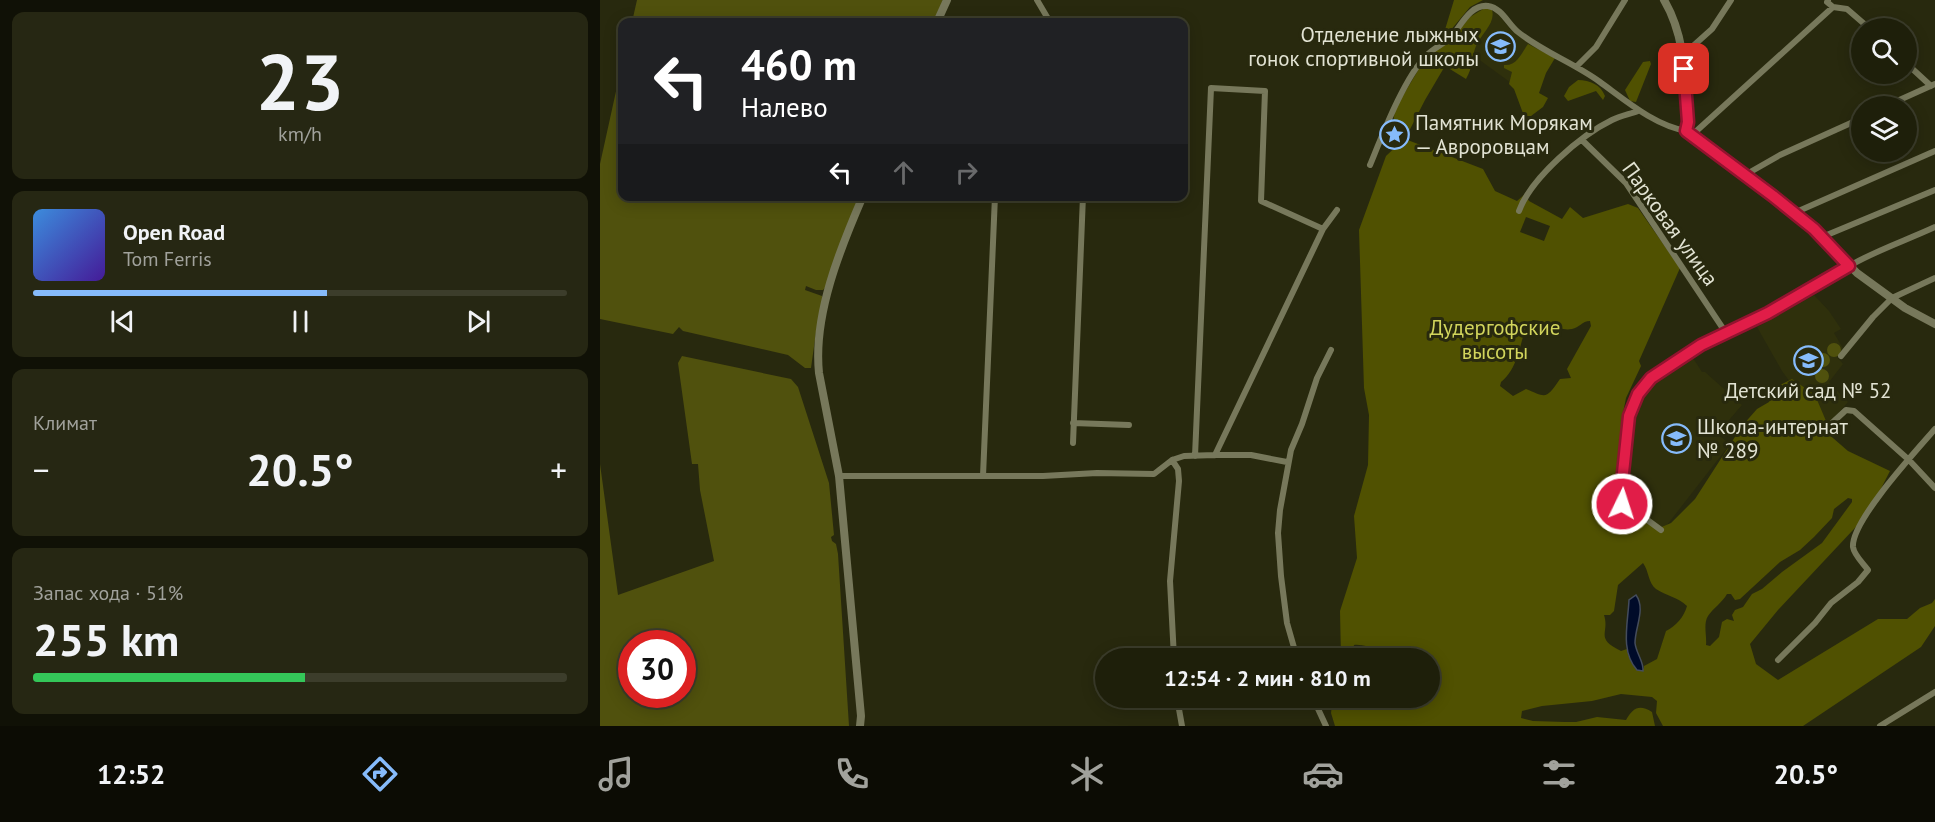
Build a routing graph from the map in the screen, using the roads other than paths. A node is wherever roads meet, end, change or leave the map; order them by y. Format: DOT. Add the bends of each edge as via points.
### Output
graph roads {
  1 [pos="947,0"];
  2 [pos="1037,0"];
  3 [pos="1625,0"];
  4 [pos="1664,0"];
  5 [pos="1731,0"];
  6 [pos="1828,0"];
  7 [pos="1833,7"];
  8 [pos="940,18"];
  9 [pos="1048,18"];
  10 [pos="1857,18"];
  11 [pos="1683,55"];
  12 [pos="1576,66"];
  13 [pos="1917,72"];
  14 [pos="1933,85"];
  15 [pos="1908,96"];
  16 [pos="1638,111"];
  17 [pos="1851,123"];
  18 [pos="1689,133"];
  19 [pos="1582,140"];
  20 [pos="1935,151"];
  21 [pos="1370,165"];
  22 [pos="1745,175"];
  23 [pos="1935,190"];
  24 [pos="861,201"];
  25 [pos="995,201"];
  26 [pos="1083,201"];
  27 [pos="1337,210"];
  28 [pos="1519,211"];
  29 [pos="1794,213"];
  30 [pos="1935,227"];
  31 [pos="1323,229"];
  32 [pos="1822,237"];
  33 [pos="1849,266"];
  34 [pos="1935,278"];
  35 [pos="1892,298"];
  36 [pos="1935,324"];
  37 [pos="1726,333"];
  38 [pos="1330,350"];
  39 [pos="1841,356"];
  40 [pos="1073,423"];
  41 [pos="1832,423"];
  42 [pos="1130,425"];
  43 [pos="1935,429"];
  44 [pos="1073,443"];
  45 [pos="1215,455"];
  46 [pos="1195,456"];
  47 [pos="1172,460"];
  48 [pos="1909,460"];
  49 [pos="1287,462"];
  50 [pos="983,476"];
  51 [pos="839,477"];
  52 [pos="1935,488"];
  53 [pos="1661,530"];
  54 [pos="1173,648"];
  55 [pos="1294,648"];
  56 [pos="1778,660"];
  57 [pos="1935,692"];
  58 [pos="1179,708"];
  59 [pos="1318,708"];
  60 [pos="860,726"];
  61 [pos="1182,726"];
  62 [pos="1326,726"];
  63 [pos="1880,726"];
  1 -- 8 [label="street"];
  2 -- 9 [label="street"];
  3 -- 12 [label="street" via="1596,46"];
  4 -- 11 [label="street"];
  5 -- 11 [label="street" via="1712,29"];
  6 -- 7 [label="street"];
  7 -- 10 [label="street" via="1847,9"];
  7 -- 18 [label="street"];
  11 -- 18 [label="street"];
  12 -- 16 [label="street"];
  12 -- 21 [label="street" via="1517,31 1491,6 1476,8 1417,68"];
  13 -- 14 [label="street"];
  14 -- 15 [label="street"];
  16 -- 18 [label="street"];
  16 -- 19 [label="street" via="1612,120"];
  17 -- 22 [label="street"];
  18 -- 22 [label="street"];
  19 -- 28 [label="street" via="1548,169"];
  19 -- 37 [label="street, Парковая улица" via="1626,183"];
  20 -- 29 [label="street"];
  22 -- 29 [label="street"];
  23 -- 32 [label="street"];
  24 -- 51 [label="street" via="832,279 818,338 819,373"];
  25 -- 50 [label="street"];
  26 -- 40 [label="street"];
  27 -- 31 [label="street"];
  29 -- 32 [label="street"];
  30 -- 33 [label="street"];
  31 -- 45 [label="street"];
  31 -- 46 [label="street" via="1262,201 1265,92 1211,88"];
  32 -- 33 [label="street"];
  33 -- 35 [label="street"];
  33 -- 37 [label="street"];
  34 -- 35 [label="street"];
  35 -- 36 [label="street"];
  35 -- 39 [label="street"];
  37 -- 53 [label="street" via="1651,378 1632,404 1622,504"];
  38 -- 49 [label="street"];
  40 -- 42 [label="street"];
  40 -- 44 [label="street"];
  41 -- 48 [label="street" via="1846,410 1854,411"];
  43 -- 48 [label="street"];
  45 -- 46 [label="street"];
  45 -- 49 [label="street" via="1251,455"];
  46 -- 47 [label="street"];
  47 -- 50 [label="street" via="1154,474"];
  47 -- 54 [label="street" via="1179,481 1170,580"];
  48 -- 52 [label="street"];
  48 -- 56 [label="street" via="1875,500 1853,538 1853,550 1868,570"];
  49 -- 55 [label="street" via="1279,555 1287,623"];
  50 -- 51 [label="street"];
  51 -- 60 [label="street"];
  57 -- 63 [label="street"];
  58 -- 61 [label="street"];
  59 -- 62 [label="street"];
}
